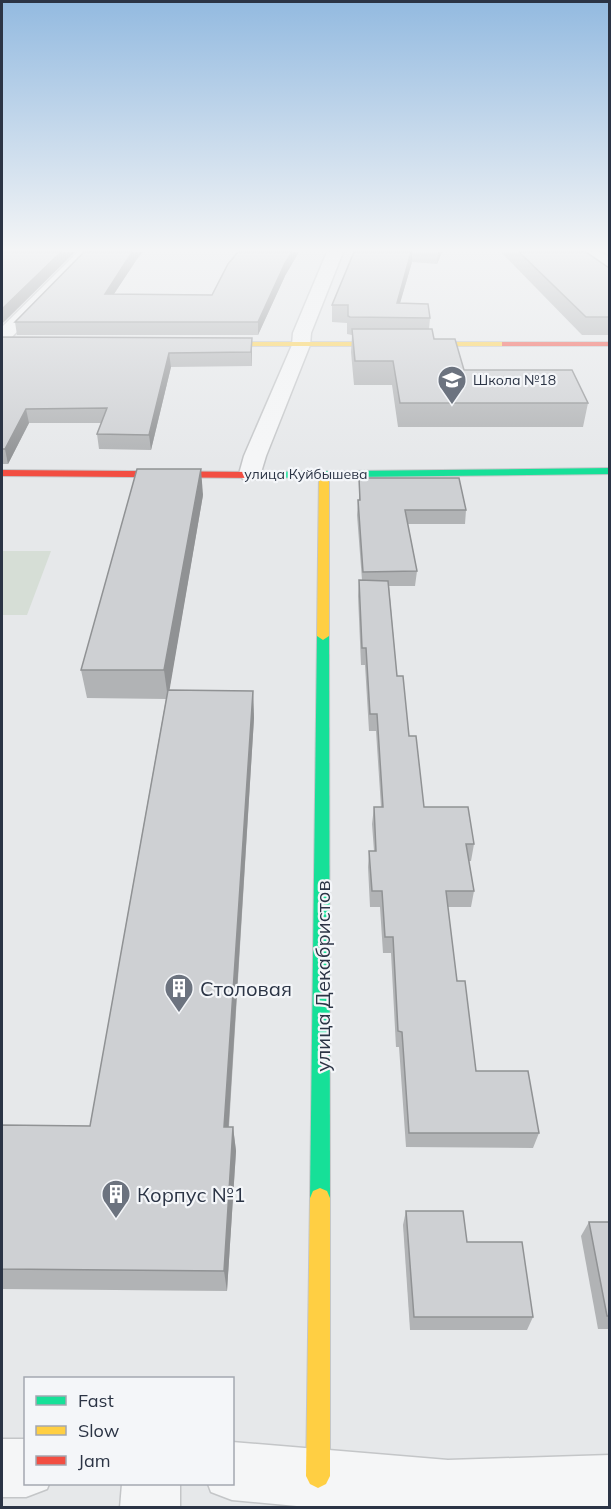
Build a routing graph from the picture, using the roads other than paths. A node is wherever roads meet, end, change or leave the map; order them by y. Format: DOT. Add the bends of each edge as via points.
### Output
graph roads {
  1 [pos="23,322"];
  2 [pos="306,322"];
  3 [pos="6,341"];
  4 [pos="193,344"];
  5 [pos="609,344"];
  6 [pos="301,345"];
  7 [pos="609,471"];
  8 [pos="2,473"];
  9 [pos="251,474"];
  10 [pos="324,475"];
  11 [pos="2,1468"];
  12 [pos="24,1468"];
  13 [pos="234,1471"];
  14 [pos="318,1476"];
  15 [pos="609,1484"];
  16 [pos="151,1485"];
  17 [pos="150,1508"];
  1 -- 3 [label="street"];
  2 -- 6 [label="street"];
  4 -- 6 [label="street"];
  5 -- 6 [label="street"];
  6 -- 9 [label="street"];
  7 -- 10 [label="street, улица Куйбышева"];
  8 -- 9 [label="street, улица Куйбышева"];
  9 -- 10 [label="street, улица Куйбышева"];
  10 -- 14 [label="street, улица Декабристов"];
  11 -- 12 [label="street"];
  13 -- 14 [label="street"];
  14 -- 15 [label="street" via="448,1489"];
  16 -- 17 [label="street"];
}
